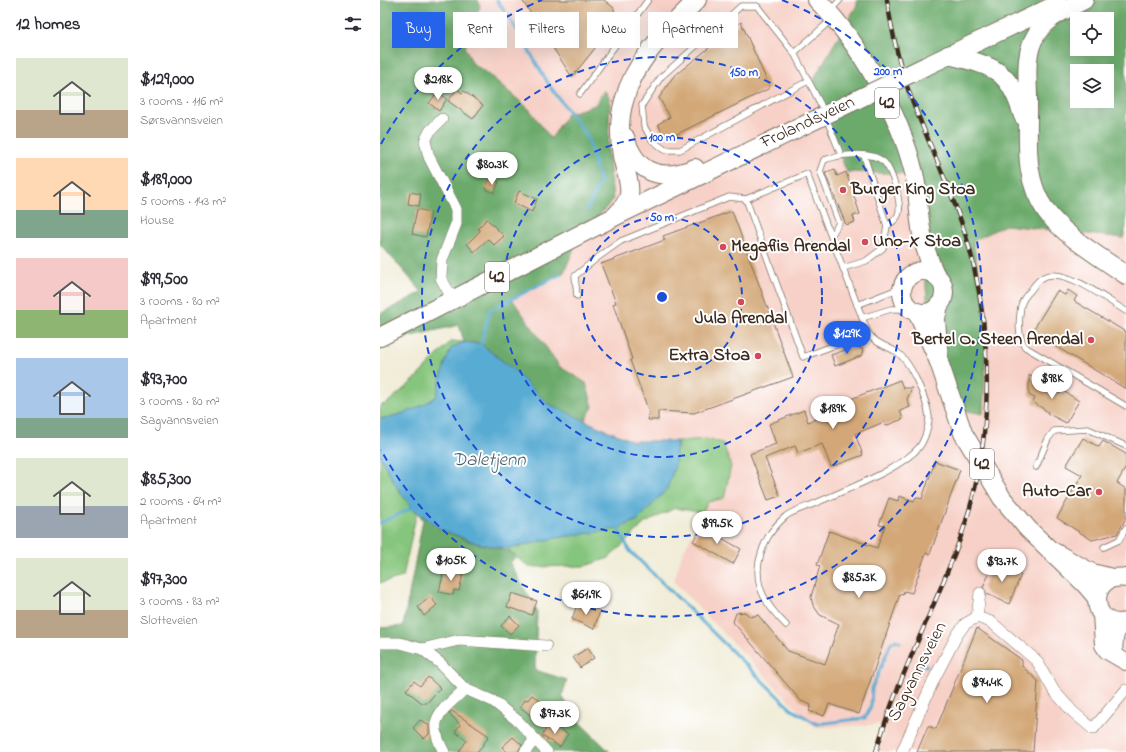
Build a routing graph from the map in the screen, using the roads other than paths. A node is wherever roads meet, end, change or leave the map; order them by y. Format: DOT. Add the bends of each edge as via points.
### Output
graph roads {
  1 [pos="648,0"];
  2 [pos="688,0"];
  3 [pos="697,0"];
  4 [pos="1068,0"];
  5 [pos="1084,0"];
  6 [pos="830,8"];
  7 [pos="680,12"];
  8 [pos="685,12"];
  9 [pos="652,48"];
  10 [pos="794,53"];
  11 [pos="948,55"];
  12 [pos="808,81"];
  13 [pos="580,94"];
  14 [pos="821,106"];
  15 [pos="442,119"];
  16 [pos="621,121"];
  17 [pos="829,125"];
  18 [pos="1027,129"];
  19 [pos="743,154"];
  20 [pos="841,155"];
  21 [pos="864,156"];
  22 [pos="746,199"];
  23 [pos="614,217"];
  24 [pos="920,223"];
  25 [pos="887,226"];
  26 [pos="831,236"];
  27 [pos="843,268"];
  28 [pos="1126,275"];
  29 [pos="936,276"];
  30 [pos="905,283"];
  31 [pos="577,296"];
  32 [pos="453,300"];
  33 [pos="857,305"];
  34 [pos="939,305"];
  35 [pos="914,310"];
  36 [pos="1126,311"];
  37 [pos="862,318"];
  38 [pos="868,332"];
  39 [pos="380,337"];
  40 [pos="939,362"];
  41 [pos="1126,406"];
  42 [pos="1126,446"];
  43 [pos="1036,467"];
  44 [pos="1126,528"];
  45 [pos="1104,547"];
  46 [pos="1050,550"];
  47 [pos="1121,576"];
  48 [pos="980,593"];
  49 [pos="1099,606"];
  50 [pos="977,617"];
  51 [pos="1123,622"];
  52 [pos="786,625"];
  53 [pos="380,643"];
  54 [pos="546,646"];
  55 [pos="422,648"];
  56 [pos="1120,659"];
  57 [pos="465,689"];
  58 [pos="1126,690"];
  59 [pos="535,739"];
  60 [pos="444,752"];
  61 [pos="525,752"];
  62 [pos="547,752"];
  63 [pos="902,752"];
  1 -- 13 [label="lane"];
  2 -- 7 [label="main road, Frolandsveien / 42"];
  3 -- 8 [label="main road, Frolandsveien / 42"];
  4 -- 11 [label="main road, Frolandsveien / 42"];
  5 -- 18 [label="main road" via="1048,20 1036,34 1030,47"];
  6 -- 10 [label="lane"];
  6 -- 24 [label="main road, 42" via="874,77 906,144 915,174"];
  9 -- 16 [label="main road, Frolandsveien / 42" via="630,82"];
  10 -- 12 [label="lane"];
  10 -- 12 [label="lane" via="757,6 741,6 661,76 642,105 644,126 652,140 665,150 680,150"];
  11 -- 18 [label="main road" via="989,66 1002,75 1017,95"];
  11 -- 19 [label="main road, Frolandsveien / 42, bridge"];
  12 -- 14 [label="lane"];
  15 -- 32 [label="street" via="430,131 425,141 429,156 456,209 456,224 442,260 441,278"];
  16 -- 19 [label="main road, Frolandsveien / 42" via="629,150 641,166 662,175 680,174 728,153"];
  16 -- 23 [label="main road, Frolandsveien / 42" via="621,153 629,191 624,206"];
  17 -- 20 [label="lane"];
  18 -- 28 [label="main road" via="1032,185 1046,211 1066,231"];
  19 -- 23 [label="main road, Frolandsveien / 42"];
  20 -- 21 [label="lane"];
  20 -- 26 [label="lane" via="824,160 820,171 839,223"];
  21 -- 25 [label="lane"];
  21 -- 25 [label="lane" via="884,162 890,173 898,198 899,212 896,219"];
  22 -- 26 [label="lane" via="808,174"];
  22 -- 31 [label="lane" via="729,197 621,242 575,276"];
  22 -- 38 [label="lane" via="803,357"];
  23 -- 32 [label="main road, Frolandsveien / 42"];
  24 -- 29 [label="main road, 42" via="928,260"];
  24 -- 30 [label="main road, 42" via="914,260"];
  25 -- 27 [label="lane" via="883,248 866,261"];
  26 -- 27 [label="lane"];
  27 -- 33 [label="lane"];
  29 -- 30 [label="main road" via="924,272 911,275"];
  29 -- 34 [label="main road, 42" via="944,294"];
  30 -- 33 [label="lane"];
  30 -- 35 [label="main road, 42" via="903,299"];
  32 -- 39 [label="main road, Frolandsveien / 42"];
  33 -- 37 [label="lane"];
  34 -- 35 [label="main road" via="929,312"];
  34 -- 40 [label="main road, 42" via="936,318"];
  35 -- 37 [label="lane" via="892,309"];
  35 -- 40 [label="main road, 42"];
  36 -- 41 [label="lane" via="1072,279 1052,275 1040,279 1032,288 1022,303 1019,323 1020,338 1025,347"];
  37 -- 38 [label="lane"];
  38 -- 52 [label="lane" via="873,340 896,351 907,362 920,388 929,417 926,432 920,445 909,456 878,475 787,515 768,534 761,550 757,572 760,590 771,610"];
  40 -- 46 [label="main road, 42" via="963,433 1002,498"];
  42 -- 43 [label="lane" via="1088,429 1054,431"];
  44 -- 45 [label="lane" via="1119,540"];
  46 -- 47 [label="main road, 42" via="1092,573"];
  46 -- 49 [label="main road, 42" via="1085,584"];
  47 -- 49 [label="main road, 42" via="1102,586"];
  48 -- 50 [label="street"];
  49 -- 51 [label="main road, 42" via="1113,622"];
  49 -- 56 [label="street" via="1103,645 1107,651"];
  50 -- 58 [label="street" via="991,622 1037,661 1054,691 1093,729"];
  50 -- 63 [label="street, Sagvannsveien" via="965,624 957,635 934,679"];
  51 -- 56 [label="street" via="1116,632 1114,644"];
  53 -- 55 [label="street"];
  54 -- 55 [label="street" via="459,640"];
  55 -- 57 [label="street"];
  57 -- 59 [label="street" via="493,701"];
  57 -- 60 [label="street" via="440,714 434,725 436,738"];
  59 -- 61 [label="street"];
  59 -- 62 [label="street"];
}
